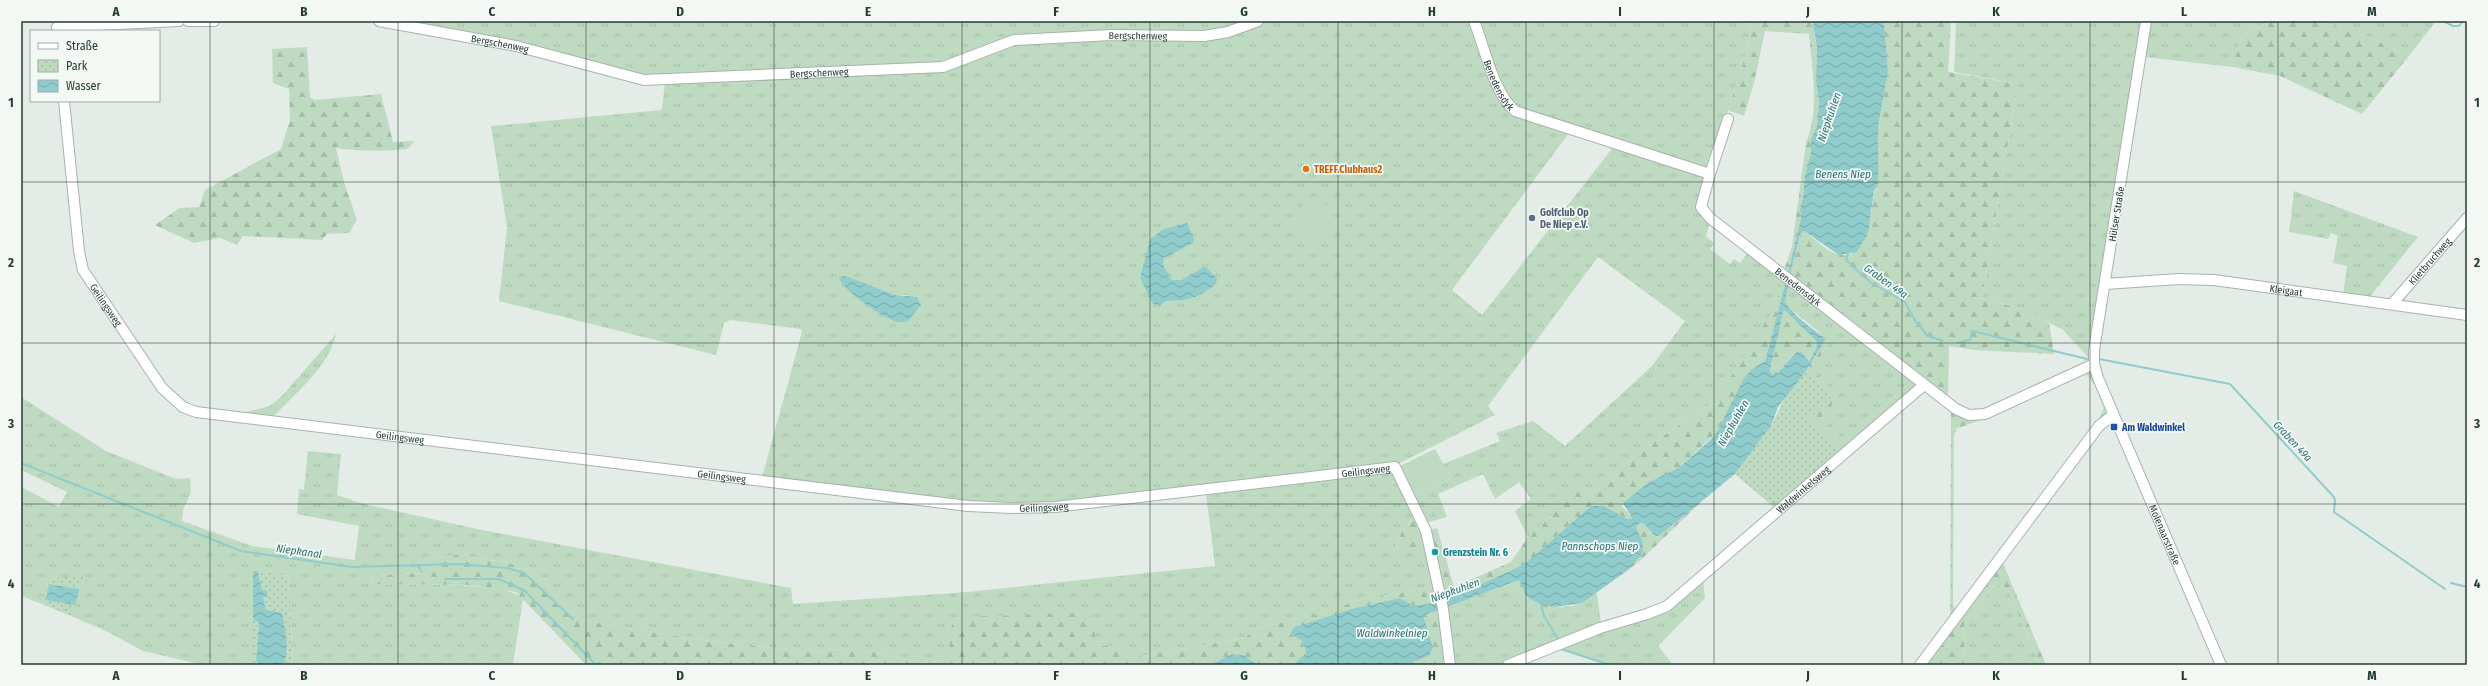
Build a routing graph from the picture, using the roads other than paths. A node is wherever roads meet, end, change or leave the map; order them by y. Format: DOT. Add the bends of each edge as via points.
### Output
graph roads {
  1 [pos="179,21"];
  2 [pos="188,21"];
  3 [pos="214,21"];
  4 [pos="379,21"];
  5 [pos="1258,21"];
  6 [pos="1474,21"];
  7 [pos="2146,21"];
  8 [pos="57,26"];
  9 [pos="64,102"];
  10 [pos="1728,119"];
  11 [pos="1710,174"];
  12 [pos="2467,218"];
  13 [pos="2104,284"];
  14 [pos="2392,304"];
  15 [pos="2467,315"];
  16 [pos="2094,364"];
  17 [pos="1924,385"];
  18 [pos="2109,404"];
  19 [pos="2113,415"];
  20 [pos="1450,665"];
  21 [pos="1508,665"];
  22 [pos="1920,665"];
  23 [pos="2221,665"];
  1 -- 8 [label="street"];
  2 -- 3 [label="street"];
  4 -- 5 [label="street, Bergschenweg" via="516,46 644,80 943,67 1014,40 1111,35 1204,36 1228,32"];
  6 -- 11 [label="street, Benedensdyk" via="1500,92 1506,104 1515,111"];
  7 -- 13 [label="street, Hülser Straße"];
  9 -- 20 [label="street, Geilingsweg" via="83,270 162,388 183,407 196,412 961,505 1012,508 1055,507 1395,467 1426,530 1442,605"];
  10 -- 11 [label="street, Benedensdyk"];
  11 -- 17 [label="street, Benedensdyk" via="1701,207 1710,218"];
  12 -- 14 [label="street, Klietbruchweg"];
  13 -- 14 [label="street, Kleigaat" via="2179,279 2214,280"];
  13 -- 16 [label="street, Hülser Straße"];
  14 -- 15 [label="street, Kleigaat"];
  16 -- 17 [label="street" via="1980,415 1969,415 1956,409"];
  16 -- 18 [label="street, Hülser Straße"];
  17 -- 21 [label="street, Waldwinkelsweg" via="1667,606 1600,628"];
  18 -- 19 [label="street, Molenaarstraße"];
  19 -- 22 [label="street" via="2099,426"];
  19 -- 23 [label="street, Molenaarstraße"];
}
